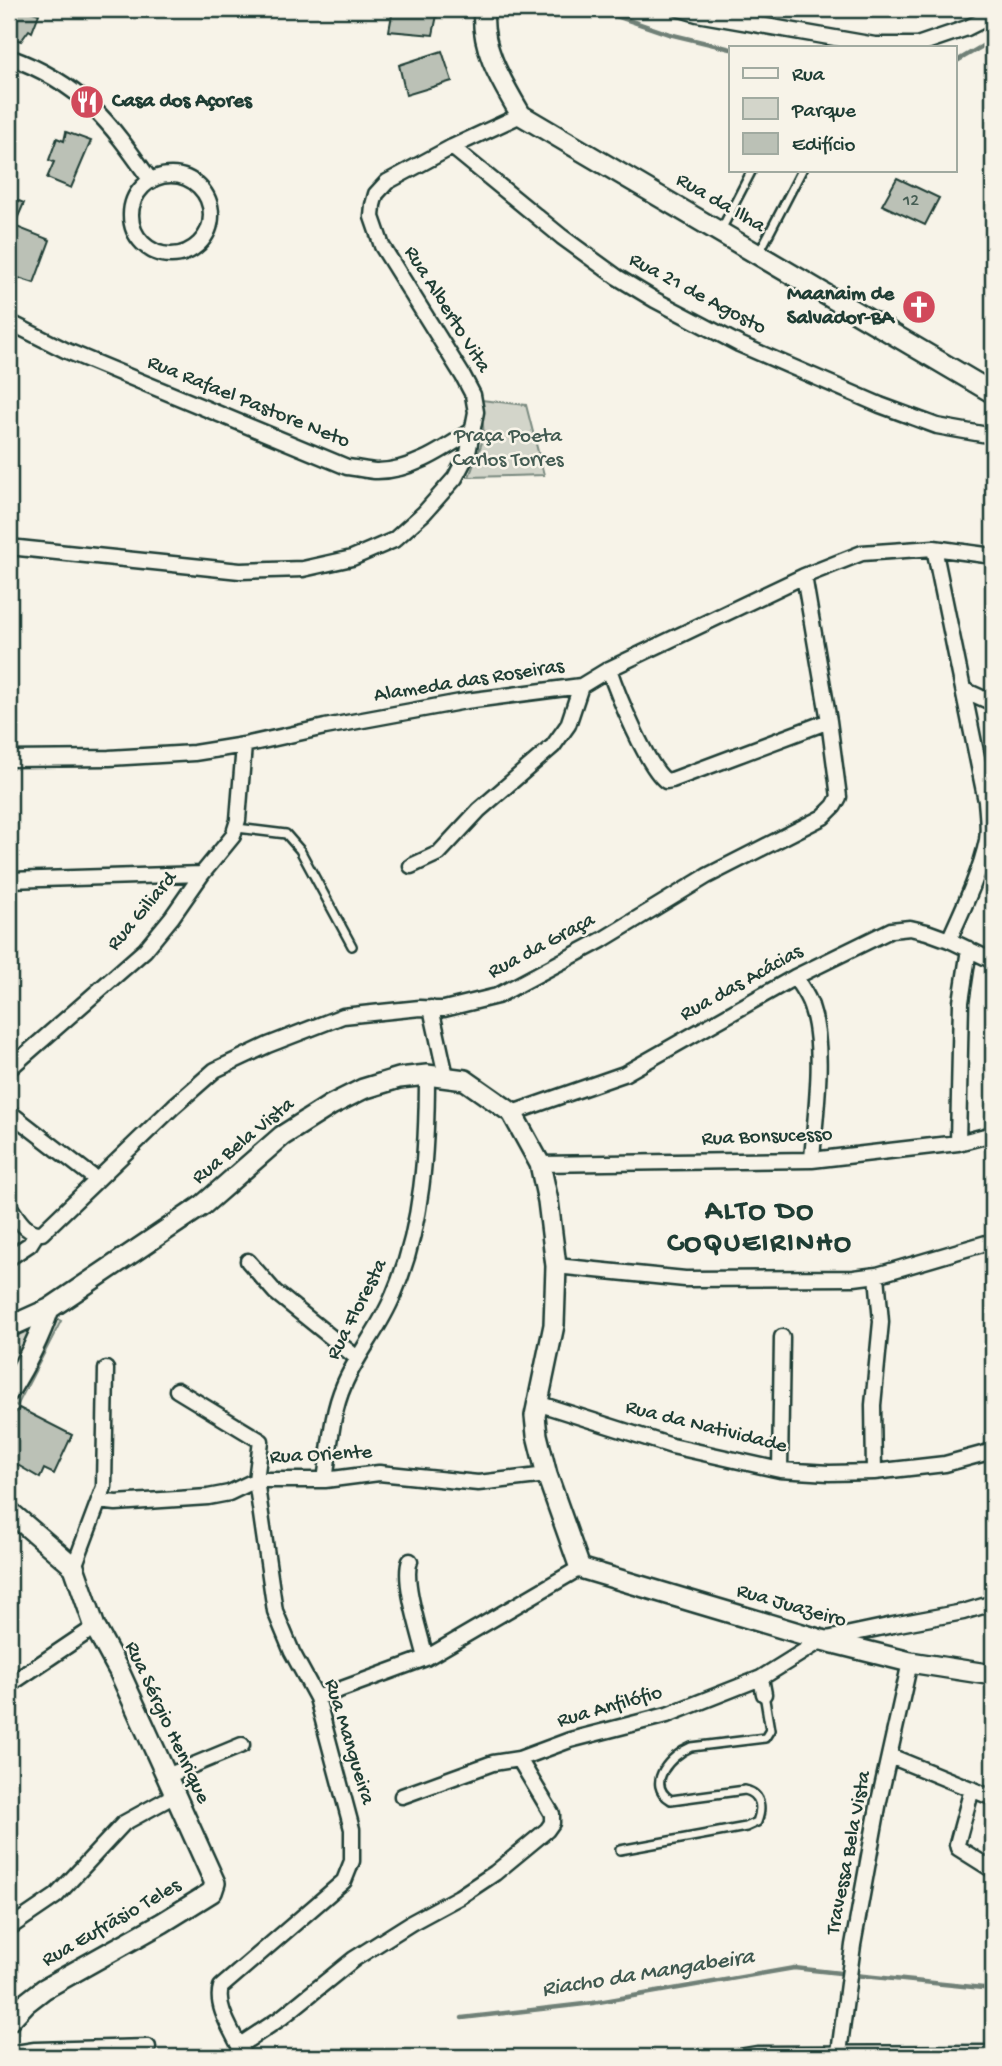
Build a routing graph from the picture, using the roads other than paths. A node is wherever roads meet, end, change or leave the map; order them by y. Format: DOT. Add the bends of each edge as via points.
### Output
graph roads {
  1 [pos="484,9"];
  2 [pos="680,9"];
  3 [pos="993,15"];
  4 [pos="9,57"];
  5 [pos="521,115"];
  6 [pos="452,147"];
  7 [pos="751,172"];
  8 [pos="801,172"];
  9 [pos="150,181"];
  10 [pos="720,231"];
  11 [pos="759,253"];
  12 [pos="9,322"];
  13 [pos="993,393"];
  14 [pos="473,430"];
  15 [pos="993,436"];
  16 [pos="9,547"];
  17 [pos="934,548"];
  18 [pos="993,556"];
  19 [pos="804,576"];
  20 [pos="610,669"];
  21 [pos="581,686"];
  22 [pos="964,690"];
  23 [pos="993,703"];
  24 [pos="829,721"];
  25 [pos="244,745"];
  26 [pos="9,759"];
  27 [pos="990,803"];
  28 [pos="237,828"];
  29 [pos="411,866"];
  30 [pos="202,874"];
  31 [pos="9,880"];
  32 [pos="949,940"];
  33 [pos="352,946"];
  34 [pos="969,949"];
  35 [pos="993,961"];
  36 [pos="795,977"];
  37 [pos="431,1008"];
  38 [pos="9,1069"];
  39 [pos="437,1076"];
  40 [pos="9,1112"];
  41 [pos="512,1113"];
  42 [pos="993,1134"];
  43 [pos="958,1143"];
  44 [pos="812,1160"];
  45 [pos="540,1164"];
  46 [pos="97,1180"];
  47 [pos="9,1206"];
  48 [pos="32,1231"];
  49 [pos="993,1241"];
  50 [pos="9,1258"];
  51 [pos="248,1261"];
  52 [pos="556,1266"];
  53 [pos="877,1275"];
  54 [pos="49,1308"];
  55 [pos="9,1327"];
  56 [pos="782,1337"];
  57 [pos="357,1358"];
  58 [pos="106,1370"];
  59 [pos="10,1388"];
  60 [pos="177,1390"];
  61 [pos="537,1403"];
  62 [pos="993,1451"];
  63 [pos="780,1471"];
  64 [pos="874,1472"];
  65 [pos="547,1475"];
  66 [pos="257,1480"];
  67 [pos="325,1480"];
  68 [pos="99,1501"];
  69 [pos="9,1511"];
  70 [pos="410,1561"];
  71 [pos="74,1567"];
  72 [pos="580,1568"];
  73 [pos="993,1604"];
  74 [pos="94,1627"];
  75 [pos="822,1640"];
  76 [pos="426,1658"];
  77 [pos="910,1662"];
  78 [pos="993,1675"];
  79 [pos="761,1678"];
  80 [pos="9,1685"];
  81 [pos="764,1694"];
  82 [pos="317,1698"];
  83 [pos="242,1745"];
  84 [pos="890,1756"];
  85 [pos="519,1759"];
  86 [pos="171,1785"];
  87 [pos="972,1789"];
  88 [pos="402,1796"];
  89 [pos="993,1798"];
  90 [pos="620,1850"];
  91 [pos="993,1870"];
  92 [pos="208,1895"];
  93 [pos="9,1928"];
  94 [pos="9,2021"];
  95 [pos="148,2047"];
  96 [pos="242,2051"];
  97 [pos="839,2053"];
  98 [pos="993,2053"];
  99 [pos="9,2054"];
  100 [pos="739,2057"];
  1 -- 5 [label="main road" via="488,51"];
  2 -- 3 [label="street" via="875,45 918,45"];
  4 -- 9 [label="street" via="51,75 95,108"];
  5 -- 6 [label="street, Rua Alberto Vita"];
  5 -- 10 [label="main road, Rua da Ilha"];
  6 -- 14 [label="street, Rua Alberto Vita" via="387,183 376,194 372,217 382,246 473,395"];
  6 -- 15 [label="street, Rua 21 de Agosto" via="562,237 667,306 739,344 880,405 937,426"];
  7 -- 10 [label="lane"];
  8 -- 11 [label="lane"];
  9 -- 9 [label="street" via="134,201 131,214 139,239 148,249 173,256 198,246 206,236 212,210 200,186 176,175"];
  10 -- 11 [label="main road, Rua da Ilha"];
  11 -- 13 [label="main road, Rua da Ilha"];
  12 -- 14 [label="street, Rua Rafael Pastore Neto" via="67,351 347,467 377,471 405,466 441,452"];
  14 -- 16 [label="street, Rua Alberto Vita" via="455,478 425,513 394,540 352,558 303,569 240,570"];
  17 -- 18 [label="street, Alameda das Roseiras"];
  17 -- 19 [label="street, Alameda das Roseiras" via="862,553"];
  17 -- 22 [label="street"];
  19 -- 20 [label="street, Alameda das Roseiras"];
  19 -- 24 [label="street, Rua da Graça"];
  20 -- 21 [label="street, Alameda das Roseiras"];
  20 -- 24 [label="street" via="616,692 654,770 666,781"];
  21 -- 25 [label="street, Alameda das Roseiras" via="466,701"];
  21 -- 29 [label="street" via="568,725 552,746 478,810 439,853"];
  22 -- 23 [label="street"];
  22 -- 27 [label="street"];
  24 -- 37 [label="street, Rua da Graça" via="839,797 822,817 707,876 497,996"];
  25 -- 26 [label="street, Alameda das Roseiras" via="194,753"];
  25 -- 28 [label="street"];
  27 -- 32 [label="street" via="986,842"];
  28 -- 30 [label="street, Rua Giliard"];
  28 -- 33 [label="lane" via="281,832 294,842"];
  30 -- 31 [label="street"];
  30 -- 38 [label="street, Rua Giliard" via="145,950"];
  32 -- 34 [label="street, Rua das Acácias"];
  32 -- 36 [label="street, Rua das Acácias" via="910,928 891,930"];
  34 -- 35 [label="street, Rua das Acácias"];
  34 -- 43 [label="street" via="961,1002"];
  36 -- 41 [label="street, Rua das Acácias" via="624,1074"];
  36 -- 44 [label="street" via="810,1003 819,1046"];
  37 -- 39 [label="street, Rua Floresta"];
  37 -- 46 [label="street, Rua da Graça" via="343,1016 215,1070"];
  39 -- 41 [label="main road, Rua Bela Vista" via="465,1080"];
  39 -- 54 [label="main road, Rua Bela Vista" via="399,1078 363,1089 304,1120 203,1205"];
  39 -- 57 [label="street, Rua Floresta" via="422,1187 405,1263 393,1297"];
  40 -- 46 [label="street"];
  41 -- 45 [label="main road, Rua Bela Vista"];
  42 -- 43 [label="street, Rua Bonsucesso"];
  43 -- 44 [label="street, Rua Bonsucesso"];
  44 -- 45 [label="street, Rua Bonsucesso"];
  45 -- 52 [label="main road, Rua Bela Vista"];
  46 -- 48 [label="street, Rua da Graça" via="42,1233"];
  47 -- 48 [label="street"];
  48 -- 50 [label="street, Rua da Graça" via="30,1244"];
  49 -- 53 [label="street"];
  51 -- 57 [label="street" via="275,1292"];
  52 -- 53 [label="street" via="685,1279"];
  52 -- 61 [label="main road, Rua Bela Vista" via="551,1347"];
  53 -- 64 [label="street" via="881,1322 873,1405"];
  54 -- 55 [label="main road, Rua Bela Vista"];
  54 -- 59 [label="main road" via="39,1339"];
  56 -- 63 [label="street"];
  57 -- 67 [label="street, Rua Floresta" via="334,1418"];
  58 -- 68 [label="street" via="105,1472"];
  60 -- 66 [label="street, Rua Mangueira" via="261,1441"];
  61 -- 63 [label="street, Rua da Natividade" via="672,1446"];
  61 -- 65 [label="main road, Rua Bela Vista" via="537,1435"];
  62 -- 64 [label="street, Rua da Natividade" via="945,1464"];
  63 -- 64 [label="street, Rua da Natividade"];
  65 -- 67 [label="street, Rua Oriente" via="478,1483 379,1473"];
  65 -- 72 [label="main road, Rua Bela Vista"];
  66 -- 67 [label="street, Rua Oriente"];
  66 -- 68 [label="street, Rua Oriente" via="208,1497"];
  66 -- 82 [label="street, Rua Mangueira" via="275,1611"];
  68 -- 71 [label="street"];
  69 -- 71 [label="main road"];
  70 -- 76 [label="street" via="411,1598"];
  71 -- 74 [label="main road, Rua Sérgio Henrique"];
  72 -- 75 [label="main road, Rua Juazeiro"];
  72 -- 76 [label="street"];
  73 -- 75 [label="street, Rua Anfilófio"];
  74 -- 80 [label="street"];
  74 -- 86 [label="main road, Rua Sérgio Henrique"];
  75 -- 77 [label="main road, Rua Juazeiro"];
  75 -- 79 [label="street, Rua Anfilófio"];
  76 -- 82 [label="street"];
  77 -- 78 [label="main road, Rua Juazeiro"];
  77 -- 84 [label="street, Travessa Bela Vista"];
  79 -- 81 [label="street"];
  79 -- 85 [label="street, Rua Anfilófio" via="667,1715 570,1740"];
  81 -- 90 [label="lane" via="770,1730 765,1738 683,1750 668,1764 659,1788 671,1800 752,1791 761,1812 757,1822"];
  82 -- 96 [label="street, Rua Mangueira" via="352,1829 352,1861 344,1881 221,1987 223,2012"];
  83 -- 86 [label="street"];
  84 -- 87 [label="street"];
  84 -- 97 [label="street, Travessa Bela Vista" via="853,1945"];
  85 -- 88 [label="street, Rua Anfilófio" via="492,1763"];
  85 -- 96 [label="street" via="552,1814 547,1830 495,1873 354,1959"];
  86 -- 92 [label="main road, Rua Sérgio Henrique" via="214,1878 215,1888"];
  86 -- 93 [label="street" via="124,1823 56,1896"];
  87 -- 89 [label="street"];
  87 -- 91 [label="street" via="957,1844 961,1852"];
  92 -- 94 [label="main road, Rua Eufrãsio Teles" via="44,1990"];
  95 -- 99 [label="street" via="35,2049"];
  97 -- 98 [label="street"];
  97 -- 100 [label="street"];
}
